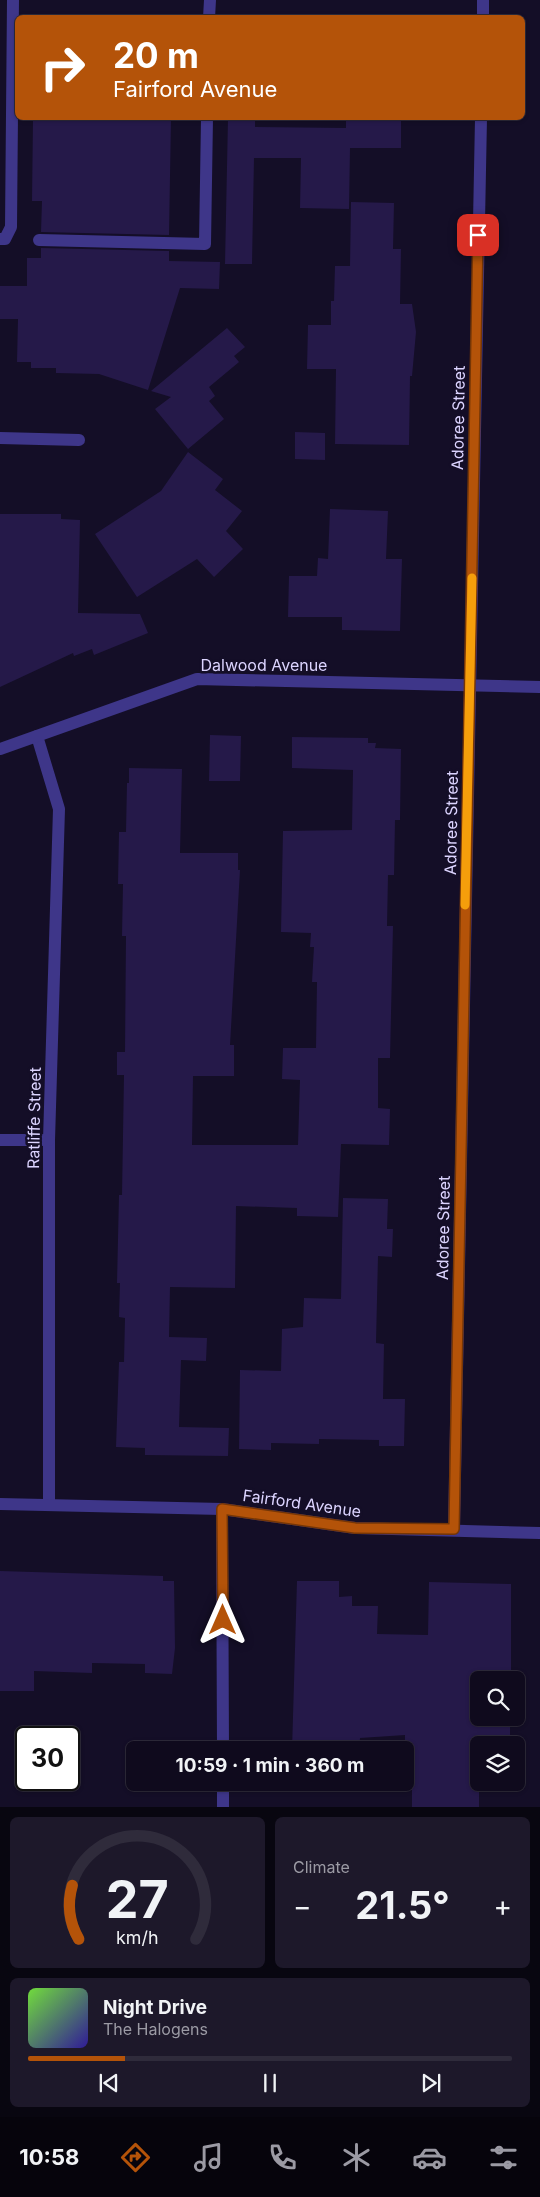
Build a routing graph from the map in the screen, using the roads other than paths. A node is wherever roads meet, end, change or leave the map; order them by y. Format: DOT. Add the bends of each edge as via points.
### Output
graph roads {
  1 [pos="13,0"];
  2 [pos="210,0"];
  3 [pos="483,0"];
  4 [pos="209,15"];
  5 [pos="482,15"];
  6 [pos="208,120"];
  7 [pos="481,120"];
  8 [pos="0,239"];
  9 [pos="39,240"];
  10 [pos="0,438"];
  11 [pos="80,440"];
  12 [pos="469,685"];
  13 [pos="540,687"];
  14 [pos="37,736"];
  15 [pos="0,749"];
  16 [pos="0,1140"];
  17 [pos="49,1140"];
  18 [pos="0,1504"];
  19 [pos="50,1505"];
  20 [pos="222,1509"];
  21 [pos="454,1529"];
  22 [pos="540,1533"];
  23 [pos="223,1741"];
  24 [pos="223,1791"];
  25 [pos="223,1807"];
  1 -- 8 [label="street" via="11,227 4,239"];
  2 -- 4 [label="street"];
  3 -- 5 [label="street"];
  6 -- 9 [label="street" via="205,244"];
  7 -- 12 [label="street, Adoree Street"];
  10 -- 11 [label="street"];
  12 -- 13 [label="street, Dalwood Avenue"];
  12 -- 14 [label="street, Dalwood Avenue" via="197,679"];
  12 -- 21 [label="street, Adoree Street"];
  14 -- 15 [label="street, Dalwood Avenue"];
  14 -- 17 [label="street, Ratliffe Street" via="59,809"];
  16 -- 17 [label="street"];
  17 -- 19 [label="street, Ratliffe Street"];
  18 -- 19 [label="street, Fairford Avenue"];
  19 -- 20 [label="street, Fairford Avenue"];
  20 -- 21 [label="street, Fairford Avenue" via="355,1528"];
  20 -- 23 [label="street"];
  21 -- 22 [label="street, Fairford Avenue"];
  24 -- 25 [label="street"];
}
